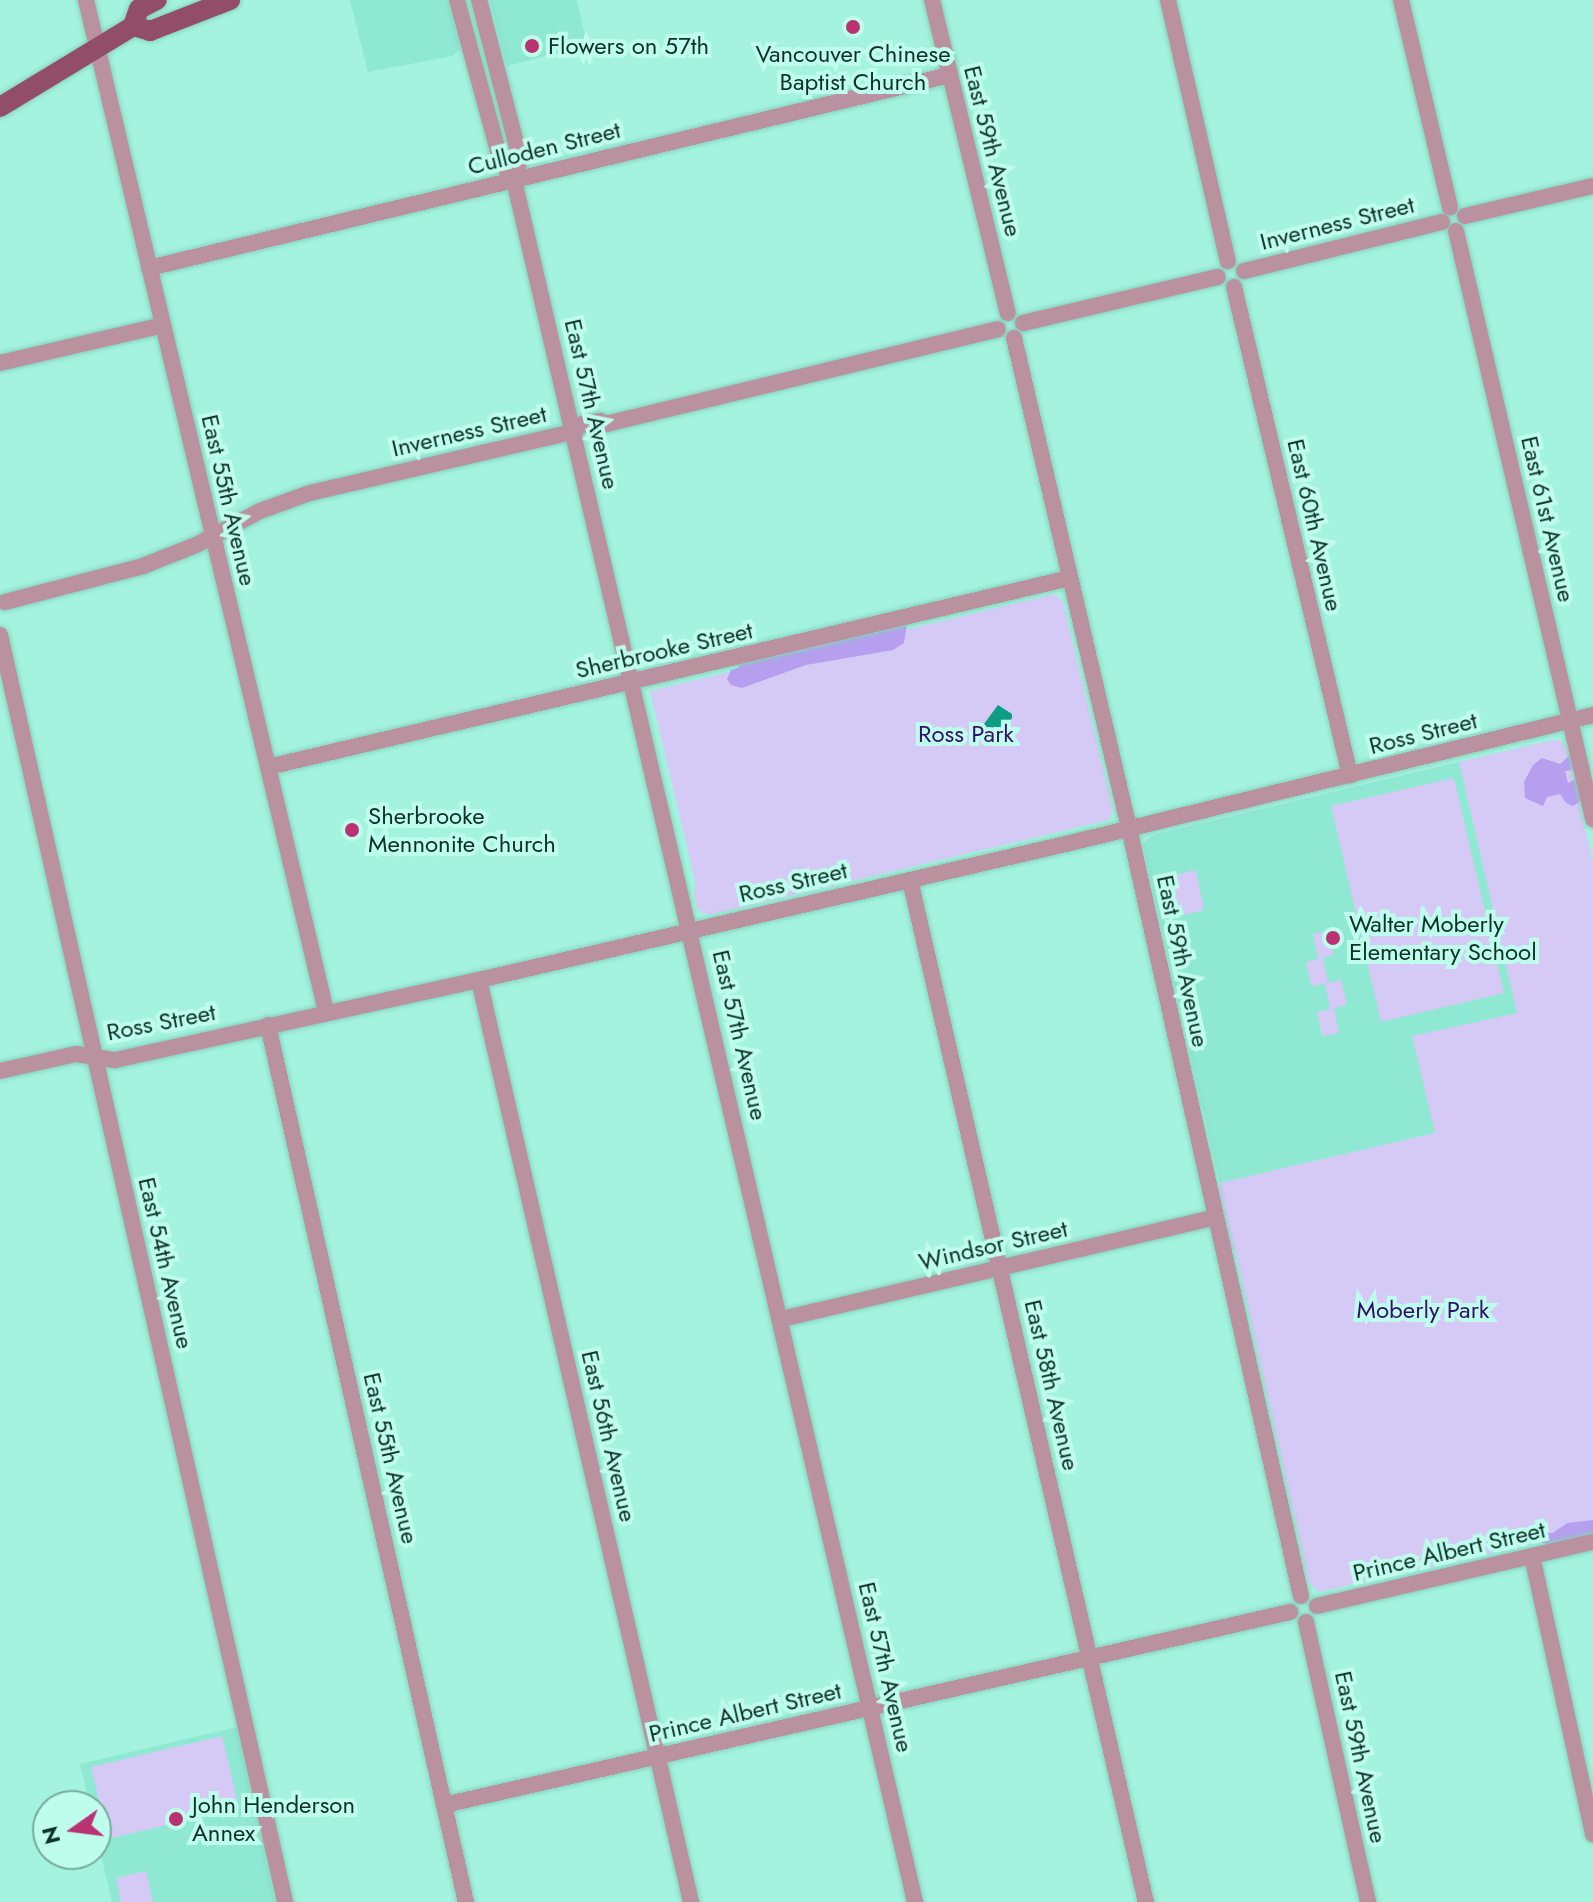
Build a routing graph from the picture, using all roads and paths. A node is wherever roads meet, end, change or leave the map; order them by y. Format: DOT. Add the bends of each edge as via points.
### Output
graph roads {
  1 [pos="86,0"];
  2 [pos="157,0"];
  3 [pos="230,0"];
  4 [pos="457,0"];
  5 [pos="479,0"];
  6 [pos="932,0"];
  7 [pos="1168,0"];
  8 [pos="1401,0"];
  9 [pos="133,26"];
  10 [pos="97,47"];
  11 [pos="950,75"];
  12 [pos="0,107"];
  13 [pos="514,180"];
  14 [pos="1593,186"];
  15 [pos="1453,219"];
  16 [pos="1228,261"];
  17 [pos="149,268"];
  18 [pos="1244,271"];
  19 [pos="1218,277"];
  20 [pos="1234,287"];
  21 [pos="1008,313"];
  22 [pos="1023,323"];
  23 [pos="163,325"];
  24 [pos="998,329"];
  25 [pos="1014,338"];
  26 [pos="0,363"];
  27 [pos="573,432"];
  28 [pos="213,536"];
  29 [pos="1070,578"];
  30 [pos="2,604"];
  31 [pos="0,635"];
  32 [pos="632,682"];
  33 [pos="1593,715"];
  34 [pos="1571,721"];
  35 [pos="268,767"];
  36 [pos="1350,775"];
  37 [pos="1593,819"];
  38 [pos="1129,828"];
  39 [pos="910,880"];
  40 [pos="691,930"];
  41 [pos="479,980"];
  42 [pos="326,1011"];
  43 [pos="268,1025"];
  44 [pos="95,1057"];
  45 [pos="0,1071"];
  46 [pos="1214,1218"];
  47 [pos="1001,1268"];
  48 [pos="782,1319"];
  49 [pos="1593,1542"];
  50 [pos="1532,1556"];
  51 [pos="1301,1596"];
  52 [pos="1317,1606"];
  53 [pos="1290,1612"];
  54 [pos="1306,1622"];
  55 [pos="1090,1658"];
  56 [pos="871,1709"];
  57 [pos="659,1757"];
  58 [pos="444,1805"];
  59 [pos="1593,1834"];
  60 [pos="285,1902"];
  61 [pos="466,1902"];
  62 [pos="691,1902"];
  63 [pos="915,1902"];
  64 [pos="1146,1902"];
  65 [pos="1368,1902"];
  1 -- 10 [label="street, East 55th Avenue"];
  2 -- 9 [label="main road" via="139,9"];
  3 -- 9 [label="main road" via="150,31"];
  4 -- 13 [label="street, East 57th Avenue" via="501,162"];
  5 -- 13 [label="street, East 57th Avenue" via="520,158"];
  6 -- 11 [label="street, East 59th Avenue"];
  7 -- 16 [label="street"];
  8 -- 15 [label="street, East 61st Avenue"];
  9 -- 10 [label="main road"];
  10 -- 12 [label="main road"];
  10 -- 17 [label="street, East 55th Avenue"];
  11 -- 13 [label="street, Culloden Street"];
  11 -- 21 [label="street, East 59th Avenue"];
  13 -- 17 [label="street, Culloden Street"];
  13 -- 27 [label="street, East 57th Avenue"];
  14 -- 15 [label="street, Inverness Street"];
  15 -- 18 [label="street, Inverness Street"];
  15 -- 34 [label="street, East 61st Avenue"];
  16 -- 18 [label="street"];
  16 -- 19 [label="street"];
  17 -- 23 [label="street, East 55th Avenue"];
  18 -- 20 [label="street"];
  19 -- 20 [label="street"];
  19 -- 22 [label="street"];
  20 -- 36 [label="street, East 60th Avenue"];
  21 -- 22 [label="street"];
  21 -- 24 [label="street"];
  22 -- 25 [label="street"];
  23 -- 26 [label="street"];
  23 -- 28 [label="street, East 55th Avenue"];
  24 -- 25 [label="street"];
  24 -- 27 [label="street, Inverness Street" via="606,424 583,424"];
  25 -- 29 [label="street, East 59th Avenue"];
  27 -- 28 [label="street, Inverness Street" via="310,493"];
  27 -- 32 [label="street, East 57th Avenue"];
  28 -- 30 [label="street, Inverness Street" via="143,566"];
  28 -- 35 [label="street, East 55th Avenue"];
  29 -- 32 [label="street, Sherbrooke Street"];
  29 -- 38 [label="street, East 59th Avenue"];
  31 -- 44 [label="street, East 54th Avenue"];
  32 -- 35 [label="street, Sherbrooke Street"];
  32 -- 40 [label="street, East 57th Avenue"];
  33 -- 34 [label="street, Ross Street"];
  34 -- 36 [label="street, Ross Street"];
  34 -- 37 [label="street, East 61st Avenue"];
  35 -- 42 [label="street, East 55th Avenue"];
  36 -- 38 [label="street, Ross Street"];
  38 -- 39 [label="street, Ross Street"];
  38 -- 46 [label="street, East 59th Avenue"];
  39 -- 40 [label="street, Ross Street"];
  39 -- 47 [label="street, East 58th Avenue"];
  40 -- 41 [label="street, Ross Street"];
  40 -- 48 [label="street, East 57th Avenue"];
  41 -- 42 [label="street, Ross Street"];
  41 -- 57 [label="street, East 56th Avenue"];
  42 -- 43 [label="street, Ross Street"];
  43 -- 44 [label="street, Ross Street" via="118,1059"];
  43 -- 58 [label="street, East 55th Avenue"];
  44 -- 45 [label="street, Ross Street" via="76,1054"];
  44 -- 60 [label="street, East 54th Avenue"];
  46 -- 47 [label="street, Windsor Street"];
  46 -- 51 [label="street, East 59th Avenue"];
  47 -- 48 [label="street, Windsor Street"];
  47 -- 55 [label="street, East 58th Avenue"];
  48 -- 56 [label="street, East 57th Avenue"];
  49 -- 50 [label="street, Prince Albert Street"];
  50 -- 52 [label="street, Prince Albert Street"];
  50 -- 59 [label="street"];
  51 -- 52 [label="street"];
  51 -- 53 [label="street"];
  52 -- 54 [label="street" via="1314,1618"];
  53 -- 54 [label="street"];
  53 -- 55 [label="street, Prince Albert Street"];
  54 -- 65 [label="street, East 59th Avenue"];
  55 -- 56 [label="street, Prince Albert Street"];
  55 -- 64 [label="street, East 58th Avenue"];
  56 -- 57 [label="street, Prince Albert Street"];
  56 -- 63 [label="street, East 57th Avenue"];
  57 -- 58 [label="street, Prince Albert Street"];
  57 -- 62 [label="street, East 56th Avenue"];
  58 -- 61 [label="street, East 55th Avenue"];
}
